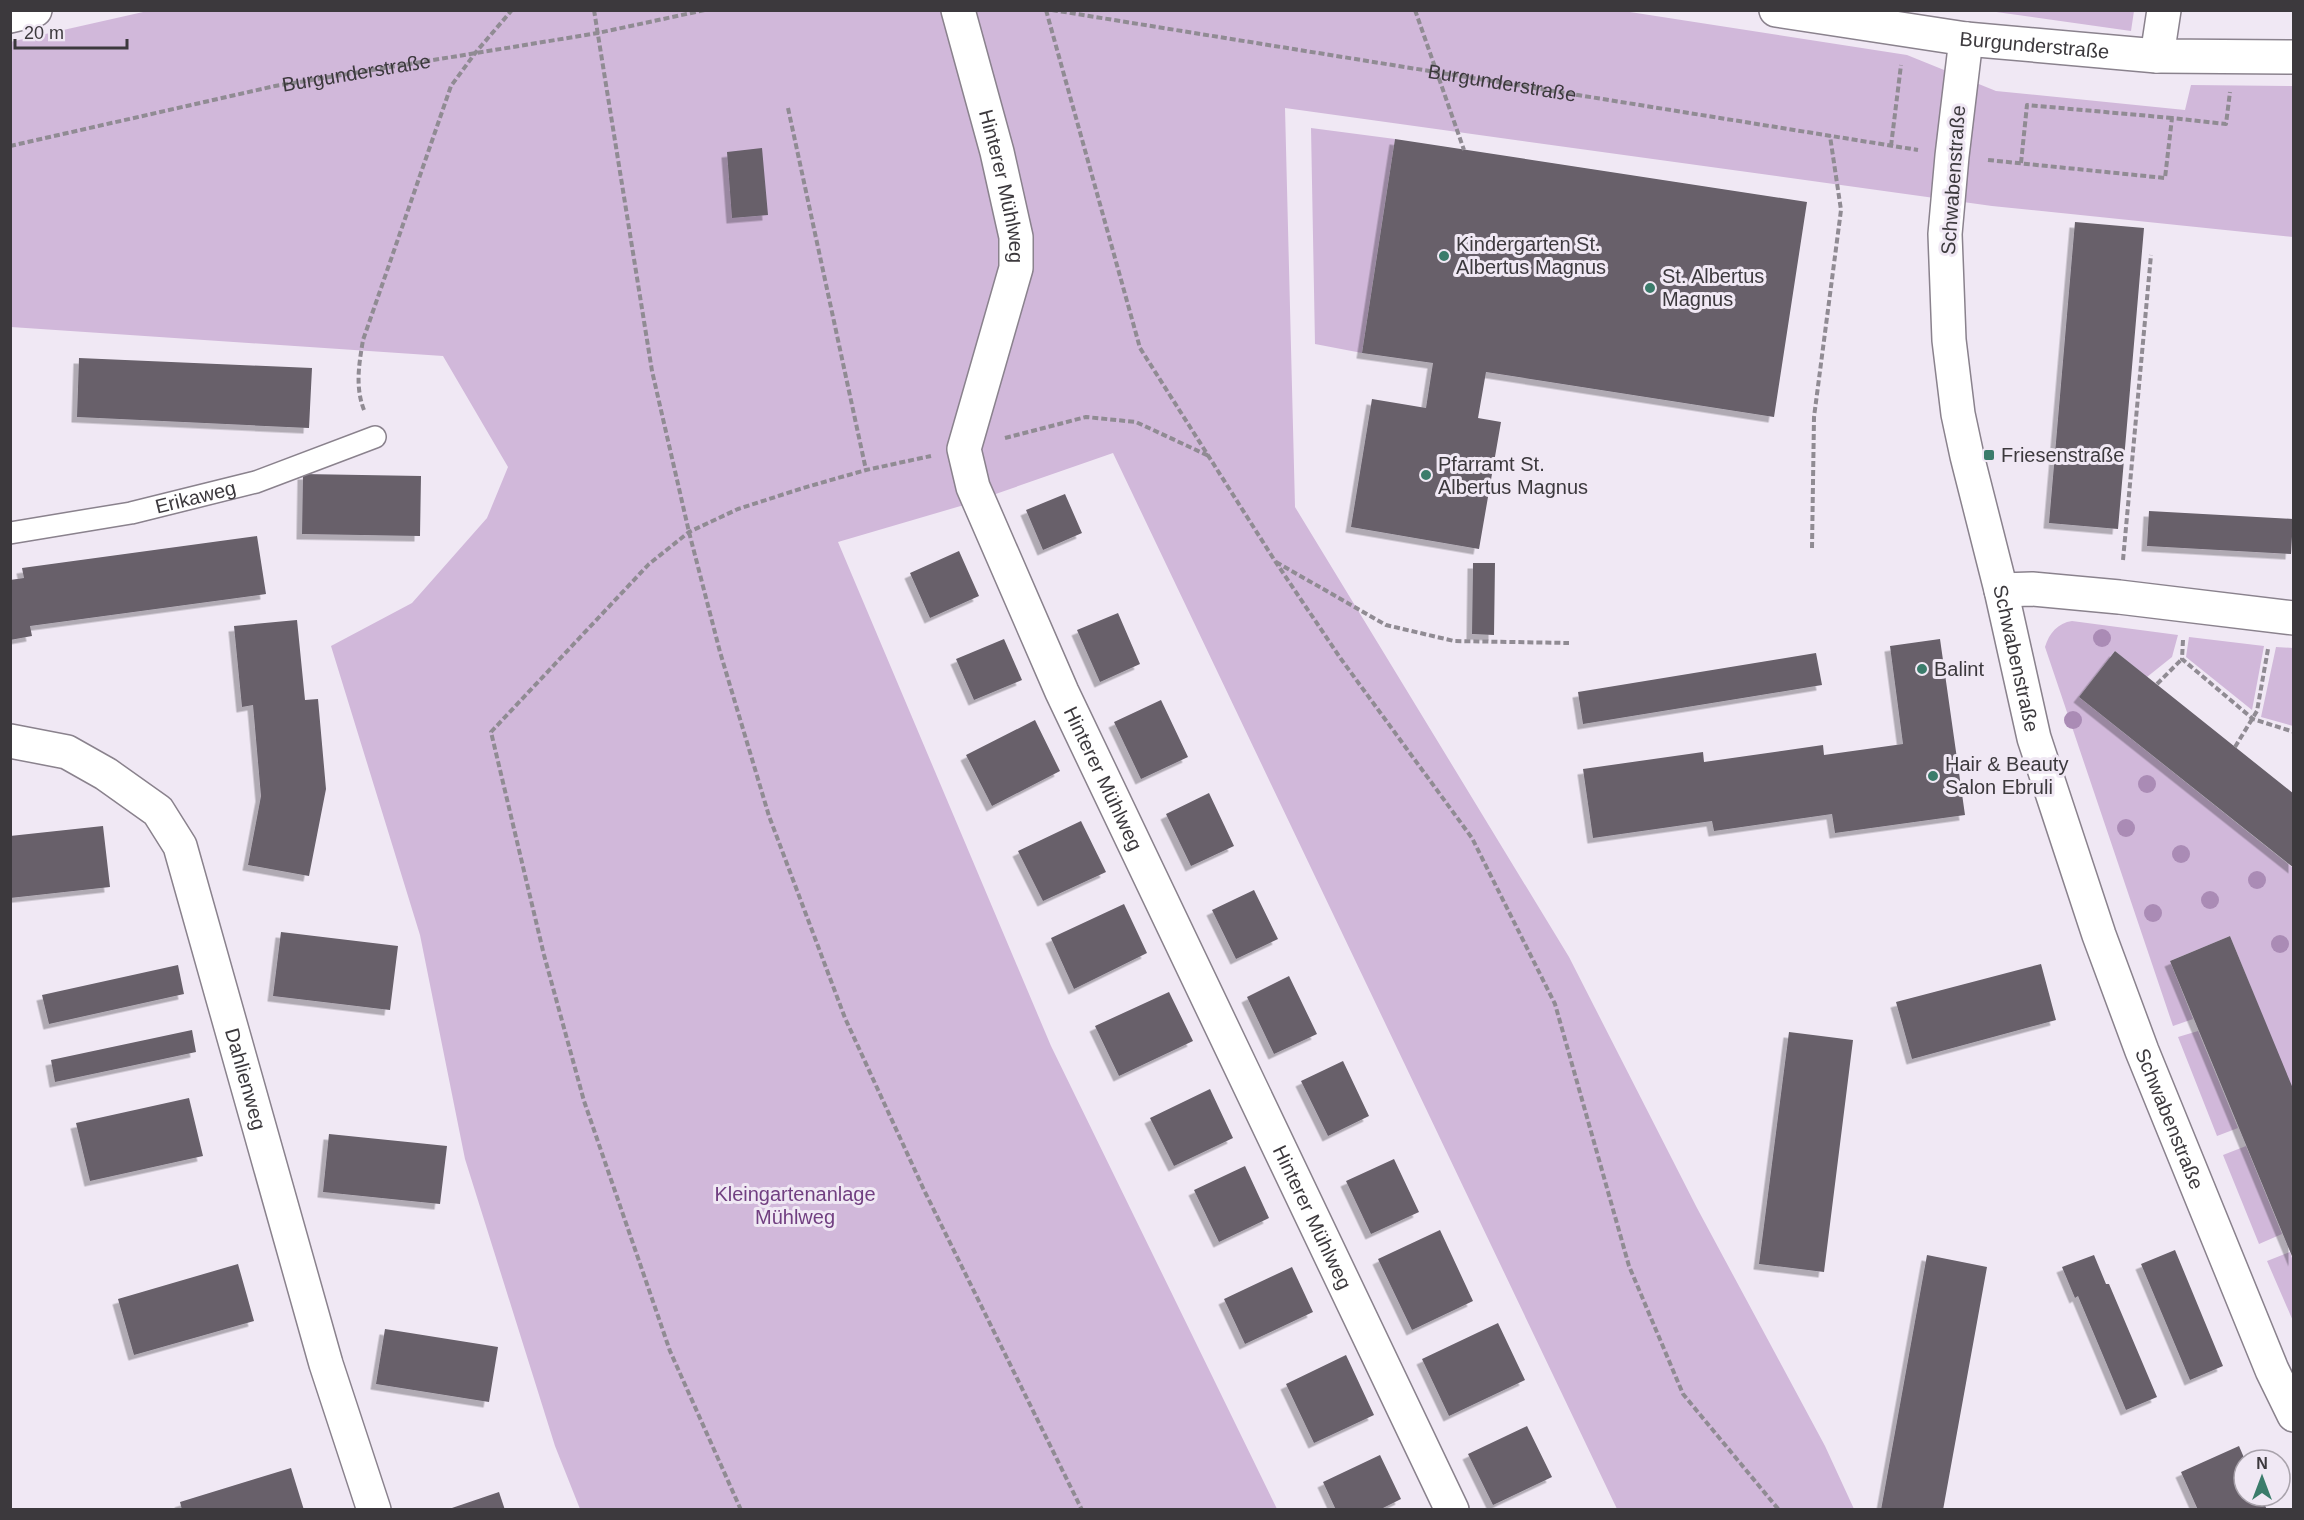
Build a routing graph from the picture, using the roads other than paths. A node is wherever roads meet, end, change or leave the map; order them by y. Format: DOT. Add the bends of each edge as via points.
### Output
graph roads {
  1 [pos="35,10"];
  2 [pos="958,10"];
  3 [pos="1776,10"];
  4 [pos="2164,10"];
  5 [pos="10,16"];
  6 [pos="1966,39"];
  7 [pos="2157,56"];
  8 [pos="2294,57"];
  9 [pos="375,437"];
  10 [pos="10,533"];
  11 [pos="2001,590"];
  12 [pos="2284,617"];
  13 [pos="10,741"];
  14 [pos="2294,1415"];
  15 [pos="374,1509"];
  16 [pos="1452,1509"];
  1 -- 5 [label="street"];
  2 -- 16 [label="street, Hinterer Mühlweg" via="1016,237 1016,268 964,449 973,487 1062,692"];
  3 -- 6 [label="street, Burgunderstraße"];
  4 -- 7 [label="street"];
  6 -- 7 [label="street, Burgunderstraße"];
  6 -- 11 [label="street, Schwabenstraße" via="1945,234 1949,340 1958,414"];
  7 -- 8 [label="street, Burgunderstraße"];
  9 -- 10 [label="lane, Erikaweg" via="256,482 130,513"];
  11 -- 12 [label="street" via="2119,597"];
  11 -- 14 [label="street, Schwabenstraße" via="2034,738 2099,935 2272,1370"];
  13 -- 15 [label="street, Dahlienweg" via="67,752 106,774 158,811 180,846 326,1364"];
}
